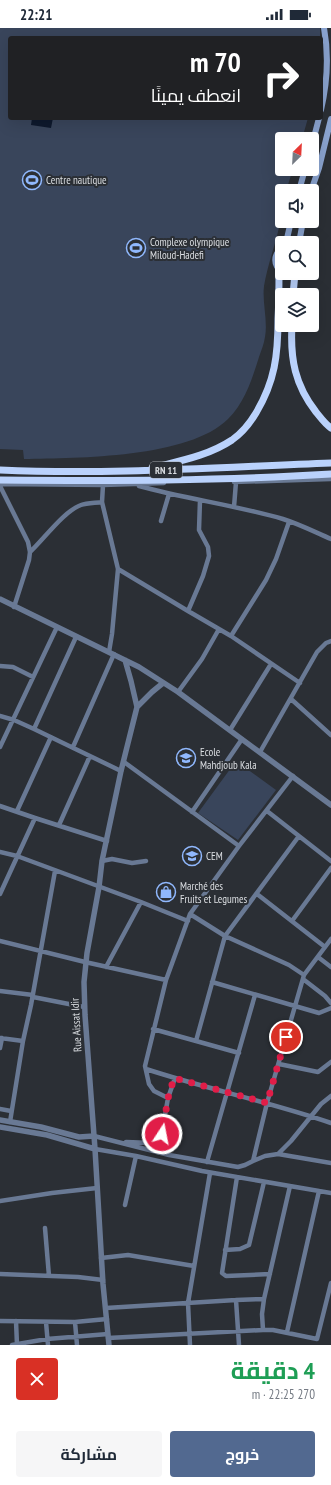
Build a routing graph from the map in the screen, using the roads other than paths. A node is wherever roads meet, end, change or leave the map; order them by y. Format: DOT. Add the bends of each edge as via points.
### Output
graph roads {
  1 [pos="324,28"];
  2 [pos="323,101"];
  3 [pos="331,119"];
  4 [pos="318,120"];
  5 [pos="315,132"];
  6 [pos="313,184"];
  7 [pos="281,280"];
  8 [pos="292,332"];
  9 [pos="331,428"];
  10 [pos="331,463"];
  11 [pos="0,470"];
  12 [pos="136,472"];
  13 [pos="331,474"];
  14 [pos="331,479"];
  15 [pos="0,480"];
  16 [pos="236,482"];
  17 [pos="133,484"];
  18 [pos="0,485"];
  19 [pos="102,485"];
  20 [pos="169,494"];
  21 [pos="200,500"];
  22 [pos="102,502"];
  23 [pos="234,507"];
  24 [pos="161,521"];
  25 [pos="289,522"];
  26 [pos="331,539"];
  27 [pos="30,552"];
  28 [pos="118,569"];
  29 [pos="0,599"];
  30 [pos="14,607"];
  31 [pos="188,612"];
  32 [pos="57,627"];
  33 [pos="219,629"];
  34 [pos="76,636"];
  35 [pos="231,636"];
  36 [pos="331,641"];
  37 [pos="111,653"];
  38 [pos="125,660"];
  39 [pos="272,664"];
  40 [pos="0,666"];
  41 [pos="33,677"];
  42 [pos="164,683"];
  43 [pos="300,683"];
  44 [pos="178,692"];
  45 [pos="291,699"];
  46 [pos="137,708"];
  47 [pos="0,716"];
  48 [pos="12,719"];
  49 [pos="34,729"];
  50 [pos="230,730"];
  51 [pos="331,734"];
  52 [pos="51,737"];
  53 [pos="242,739"];
  54 [pos="0,747"];
  55 [pos="73,747"];
  56 [pos="260,752"];
  57 [pos="90,756"];
  58 [pos="124,762"];
  59 [pos="121,771"];
  60 [pos="293,776"];
  61 [pos="331,805"];
  62 [pos="0,806"];
  63 [pos="17,811"];
  64 [pos="267,811"];
  65 [pos="192,812"];
  66 [pos="35,818"];
  67 [pos="58,825"];
  68 [pos="299,836"];
  69 [pos="107,841"];
  70 [pos="239,846"];
  71 [pos="0,852"];
  72 [pos="17,856"];
  73 [pos="102,861"];
  74 [pos="146,861"];
  75 [pos="331,862"];
  76 [pos="331,868"];
  77 [pos="55,871"];
  78 [pos="99,887"];
  79 [pos="0,894"];
  80 [pos="257,894"];
  81 [pos="141,902"];
  82 [pos="190,914"];
  83 [pos="188,921"];
  84 [pos="292,921"];
  85 [pos="225,936"];
  86 [pos="331,939"];
  87 [pos="0,941"];
  88 [pos="325,947"];
  89 [pos="41,951"];
  90 [pos="318,956"];
  91 [pos="85,962"];
  92 [pos="106,967"];
  93 [pos="331,967"];
  94 [pos="303,977"];
  95 [pos="166,980"];
  96 [pos="212,982"];
  97 [pos="0,992"];
  98 [pos="256,995"];
  99 [pos="33,996"];
  100 [pos="331,1003"];
  101 [pos="295,1006"];
  102 [pos="84,1007"];
  103 [pos="331,1008"];
  104 [pos="153,1029"];
  105 [pos="1,1038"];
  106 [pos="23,1041"];
  107 [pos="196,1041"];
  108 [pos="0,1048"];
  109 [pos="239,1053"];
  110 [pos="331,1062"];
  111 [pos="279,1064"];
  112 [pos="146,1069"];
  113 [pos="174,1078"];
  114 [pos="227,1093"];
  115 [pos="331,1096"];
  116 [pos="168,1098"];
  117 [pos="267,1103"];
  118 [pos="0,1109"];
  119 [pos="11,1111"];
  120 [pos="311,1116"];
  121 [pos="0,1120"];
  122 [pos="10,1122"];
  123 [pos="331,1123"];
  124 [pos="0,1127"];
  125 [pos="94,1136"];
  126 [pos="122,1143"];
  127 [pos="95,1149"];
  128 [pos="278,1154"];
  129 [pos="136,1156"];
  130 [pos="252,1160"];
  131 [pos="207,1162"];
  132 [pos="331,1163"];
  133 [pos="210,1173"];
  134 [pos="237,1177"];
  135 [pos="264,1182"];
  136 [pos="290,1186"];
  137 [pos="97,1188"];
  138 [pos="319,1191"];
  139 [pos="331,1193"];
  140 [pos="0,1201"];
  141 [pos="125,1205"];
  142 [pos="45,1228"];
  143 [pos="225,1250"];
  144 [pos="101,1258"];
  145 [pos="194,1266"];
  146 [pos="0,1274"];
  147 [pos="270,1274"];
  148 [pos="49,1276"];
  149 [pos="103,1280"];
  150 [pos="331,1283"];
  151 [pos="264,1299"];
  152 [pos="236,1300"];
  153 [pos="188,1303"];
  154 [pos="106,1308"];
  155 [pos="106,1319"];
  156 [pos="0,1321"];
  157 [pos="16,1321"];
  158 [pos="46,1322"];
  159 [pos="76,1322"];
  160 [pos="263,1330"];
  161 [pos="238,1331"];
  162 [pos="287,1332"];
  163 [pos="190,1333"];
  164 [pos="76,1336"];
  165 [pos="108,1336"];
  166 [pos="47,1339"];
  167 [pos="12,1345"];
  168 [pos="17,1345"];
  169 [pos="48,1345"];
  170 [pos="77,1345"];
  171 [pos="109,1345"];
  172 [pos="190,1345"];
  173 [pos="239,1345"];
  1 -- 2 [label="main road" via="327,60"];
  3 -- 6 [label="main road"];
  4 -- 5 [label="main road"];
  7 -- 12 [label="highway" via="275,367 264,400 250,423 233,440 207,454"];
  8 -- 9 [label="highway" via="296,376 302,391"];
  10 -- 12 [label="highway, RN 11"];
  11 -- 12 [label="highway, RN 11"];
  13 -- 15 [label="highway, RN 11" via="139,480"];
  14 -- 16 [label="street"];
  16 -- 17 [label="street"];
  16 -- 23 [label="street"];
  17 -- 19 [label="street"];
  17 -- 20 [label="street"];
  18 -- 19 [label="street"];
  18 -- 27 [label="street" via="28,542"];
  19 -- 22 [label="street"];
  20 -- 21 [label="street"];
  20 -- 24 [label="street"];
  21 -- 23 [label="street"];
  21 -- 31 [label="street" via="200,530 209,556"];
  22 -- 27 [label="street" via="80,506 72,511"];
  22 -- 28 [label="street"];
  23 -- 25 [label="street"];
  25 -- 26 [label="street"];
  25 -- 35 [label="street" via="266,580"];
  27 -- 30 [label="street"];
  28 -- 31 [label="street"];
  28 -- 37 [label="street"];
  29 -- 30 [label="street"];
  30 -- 32 [label="street"];
  31 -- 33 [label="street"];
  32 -- 34 [label="street"];
  32 -- 41 [label="street"];
  33 -- 35 [label="street"];
  33 -- 44 [label="street" via="202,659"];
  34 -- 37 [label="street"];
  34 -- 49 [label="street"];
  35 -- 39 [label="street"];
  36 -- 43 [label="street" via="317,652"];
  37 -- 38 [label="street"];
  37 -- 55 [label="street"];
  38 -- 42 [label="street"];
  38 -- 46 [label="street"];
  39 -- 43 [label="street"];
  39 -- 50 [label="street"];
  40 -- 41 [label="street" via="13,667"];
  41 -- 48 [label="street"];
  42 -- 44 [label="street"];
  42 -- 46 [label="street"];
  43 -- 45 [label="street"];
  44 -- 50 [label="street"];
  45 -- 51 [label="street"];
  45 -- 56 [label="street"];
  46 -- 58 [label="street, Rue Aissat Idir"];
  47 -- 48 [label="street"];
  48 -- 49 [label="street"];
  48 -- 54 [label="street"];
  49 -- 52 [label="street"];
  50 -- 53 [label="street"];
  52 -- 55 [label="street"];
  52 -- 63 [label="street"];
  53 -- 56 [label="street"];
  53 -- 65 [label="street"];
  55 -- 57 [label="street"];
  56 -- 60 [label="street"];
  57 -- 59 [label="street"];
  57 -- 67 [label="street"];
  58 -- 59 [label="street, Rue Aissat Idir"];
  58 -- 65 [label="street"];
  59 -- 69 [label="street, Rue Aissat Idir"];
  60 -- 61 [label="street"];
  60 -- 64 [label="street"];
  62 -- 63 [label="street"];
  63 -- 66 [label="street"];
  64 -- 68 [label="street"];
  64 -- 70 [label="street"];
  65 -- 70 [label="street"];
  66 -- 67 [label="street"];
  66 -- 72 [label="street"];
  67 -- 69 [label="street"];
  68 -- 75 [label="street"];
  68 -- 80 [label="street"];
  69 -- 73 [label="street, Rue Aissat Idir"];
  70 -- 82 [label="street"];
  71 -- 72 [label="street"];
  72 -- 77 [label="street"];
  72 -- 79 [label="street"];
  73 -- 74 [label="street" via="112,859 132,864"];
  73 -- 78 [label="street, Rue Aissat Idir"];
  76 -- 84 [label="street"];
  77 -- 78 [label="street"];
  77 -- 89 [label="street"];
  78 -- 81 [label="street"];
  78 -- 91 [label="street, Rue Aissat Idir"];
  80 -- 84 [label="street"];
  80 -- 85 [label="street"];
  81 -- 83 [label="street"];
  81 -- 92 [label="street"];
  82 -- 83 [label="street"];
  82 -- 85 [label="street"];
  83 -- 95 [label="street"];
  84 -- 88 [label="street"];
  85 -- 94 [label="street" via="289,965"];
  85 -- 96 [label="street"];
  86 -- 88 [label="street"];
  87 -- 89 [label="street"];
  88 -- 90 [label="street"];
  89 -- 91 [label="street"];
  89 -- 99 [label="street"];
  90 -- 93 [label="street"];
  90 -- 94 [label="street"];
  91 -- 92 [label="street"];
  91 -- 102 [label="street, Rue Aissat Idir"];
  92 -- 95 [label="street"];
  94 -- 100 [label="street"];
  94 -- 101 [label="street"];
  95 -- 104 [label="street"];
  96 -- 98 [label="street"];
  96 -- 107 [label="street"];
  97 -- 99 [label="street"];
  98 -- 101 [label="street"];
  98 -- 109 [label="street"];
  99 -- 102 [label="street"];
  99 -- 106 [label="street"];
  101 -- 103 [label="street" via="320,1013"];
  101 -- 111 [label="street"];
  102 -- 125 [label="street, Rue Aissat Idir"];
  104 -- 107 [label="street"];
  104 -- 112 [label="street"];
  105 -- 106 [label="street"];
  105 -- 108 [label="street"];
  106 -- 119 [label="street"];
  107 -- 109 [label="street"];
  109 -- 114 [label="street"];
  110 -- 111 [label="street" via="318,1072"];
  111 -- 117 [label="street"];
  112 -- 113 [label="street"];
  112 -- 116 [label="street" via="149,1084 154,1091"];
  113 -- 114 [label="street"];
  113 -- 116 [label="street"];
  114 -- 117 [label="street"];
  114 -- 131 [label="street"];
  115 -- 120 [label="street"];
  116 -- 126 [label="street" via="161,1138 157,1142"];
  117 -- 120 [label="street"];
  117 -- 130 [label="street"];
  118 -- 119 [label="street"];
  119 -- 122 [label="street"];
  120 -- 123 [label="street"];
  120 -- 128 [label="street"];
  121 -- 122 [label="street"];
  122 -- 125 [label="street" via="79,1137"];
  124 -- 127 [label="street" via="47,1135"];
  125 -- 126 [label="street"];
  125 -- 127 [label="street, Rue Aissat Idir"];
  126 -- 131 [label="street" via="169,1156"];
  127 -- 129 [label="street"];
  127 -- 137 [label="street, Rue Aissat Idir"];
  128 -- 130 [label="street"];
  128 -- 132 [label="street"];
  129 -- 133 [label="street"];
  129 -- 141 [label="street"];
  130 -- 131 [label="street" via="238,1167"];
  133 -- 134 [label="street"];
  133 -- 145 [label="street"];
  134 -- 135 [label="street"];
  134 -- 143 [label="street"];
  135 -- 136 [label="street"];
  135 -- 143 [label="street" via="249,1246"];
  136 -- 138 [label="street"];
  136 -- 147 [label="street"];
  137 -- 140 [label="street"];
  137 -- 144 [label="street, Rue Aissat Idir"];
  138 -- 139 [label="street"];
  138 -- 162 [label="street"];
  142 -- 148 [label="street"];
  143 -- 147 [label="street" via="223,1274"];
  144 -- 145 [label="street" via="128,1256"];
  144 -- 149 [label="street, Rue Aissat Idir"];
  145 -- 153 [label="street"];
  146 -- 148 [label="street"];
  147 -- 151 [label="street"];
  148 -- 149 [label="street"];
  149 -- 154 [label="street, Rue Aissat Idir"];
  150 -- 162 [label="street" via="317,1339"];
  151 -- 152 [label="street"];
  151 -- 160 [label="street"];
  152 -- 153 [label="street"];
  152 -- 161 [label="street"];
  153 -- 154 [label="street"];
  153 -- 163 [label="street"];
  154 -- 155 [label="street, Rue Aissat Idir"];
  155 -- 159 [label="street"];
  155 -- 165 [label="street, Rue Aissat Idir"];
  156 -- 157 [label="street"];
  157 -- 158 [label="street"];
  157 -- 168 [label="street"];
  158 -- 159 [label="street"];
  158 -- 166 [label="street"];
  159 -- 164 [label="street"];
  160 -- 161 [label="street"];
  160 -- 162 [label="street"];
  161 -- 163 [label="street"];
  161 -- 173 [label="street"];
  163 -- 165 [label="street"];
  163 -- 172 [label="street"];
  164 -- 165 [label="street"];
  164 -- 166 [label="street"];
  164 -- 170 [label="street"];
  165 -- 171 [label="street, Rue Aissat Idir"];
  166 -- 168 [label="street"];
  166 -- 169 [label="street"];
  167 -- 168 [label="street"];
}
